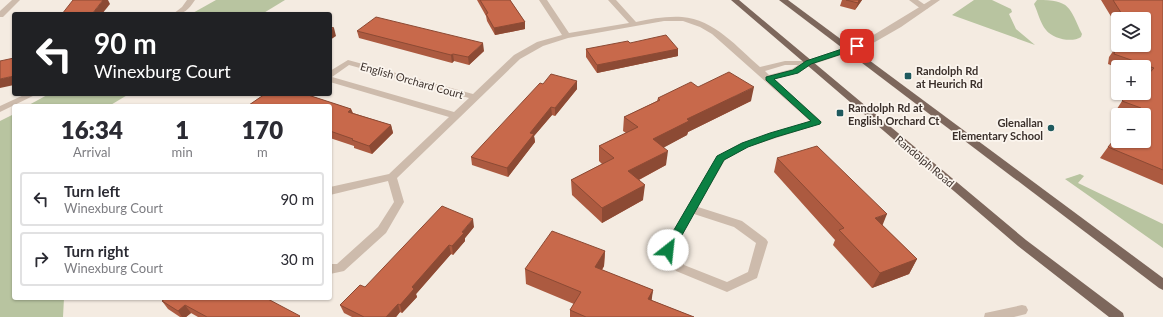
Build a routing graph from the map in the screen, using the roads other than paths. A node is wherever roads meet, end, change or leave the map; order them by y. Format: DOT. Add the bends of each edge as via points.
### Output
graph roads {
  1 [pos="16,0"];
  2 [pos="191,0"];
  3 [pos="543,0"];
  4 [pos="612,0"];
  5 [pos="735,0"];
  6 [pos="783,0"];
  7 [pos="912,0"];
  8 [pos="936,0"];
  9 [pos="924,7"];
  10 [pos="181,12"];
  11 [pos="0,16"];
  12 [pos="634,24"];
  13 [pos="568,36"];
  14 [pos="849,49"];
  15 [pos="808,63"];
  16 [pos="760,70"];
  17 [pos="332,74"];
  18 [pos="768,78"];
  19 [pos="332,80"];
  20 [pos="29,96"];
  21 [pos="475,97"];
  22 [pos="0,109"];
  23 [pos="456,116"];
  24 [pos="392,177"];
  25 [pos="332,191"];
  26 [pos="691,209"];
  27 [pos="332,269"];
  28 [pos="1163,285"];
  29 [pos="1022,310"];
  30 [pos="990,317"];
  31 [pos="1118,317"];
  1 -- 11 [label="street"];
  2 -- 10 [label="street"];
  3 -- 13 [label="street"];
  4 -- 12 [label="street"];
  5 -- 15 [label="main road, Randolph Road"];
  6 -- 14 [label="main road"];
  7 -- 9 [label="street"];
  8 -- 9 [label="street"];
  9 -- 14 [label="street" via="898,26"];
  12 -- 13 [label="street, English Orchard Court"];
  12 -- 16 [label="street, English Orchard Court" via="683,19 703,26 715,32"];
  13 -- 21 [label="street, English Orchard Court" via="540,44 517,57"];
  14 -- 15 [label="street"];
  14 -- 28 [label="main road"];
  15 -- 16 [label="street" via="785,63"];
  15 -- 18 [label="street" via="795,71"];
  15 -- 31 [label="main road, Randolph Road" via="1022,243"];
  16 -- 18 [label="street, English Orchard Court"];
  17 -- 21 [label="street, English Orchard Court" via="348,62"];
  18 -- 26 [label="street, English Orchard Court" via="817,122 745,145 721,158"];
  19 -- 23 [label="street, English Orchard Court"];
  20 -- 22 [label="street"];
  21 -- 23 [label="street, English Orchard Court"];
  23 -- 24 [label="street, English Orchard Court"];
  24 -- 25 [label="street"];
  24 -- 27 [label="street" via="399,202 382,230 340,268"];
  26 -- 26 [label="street" via="668,250 680,268 727,287 753,276 762,242 738,224"];
  29 -- 30 [label="street"];
}
